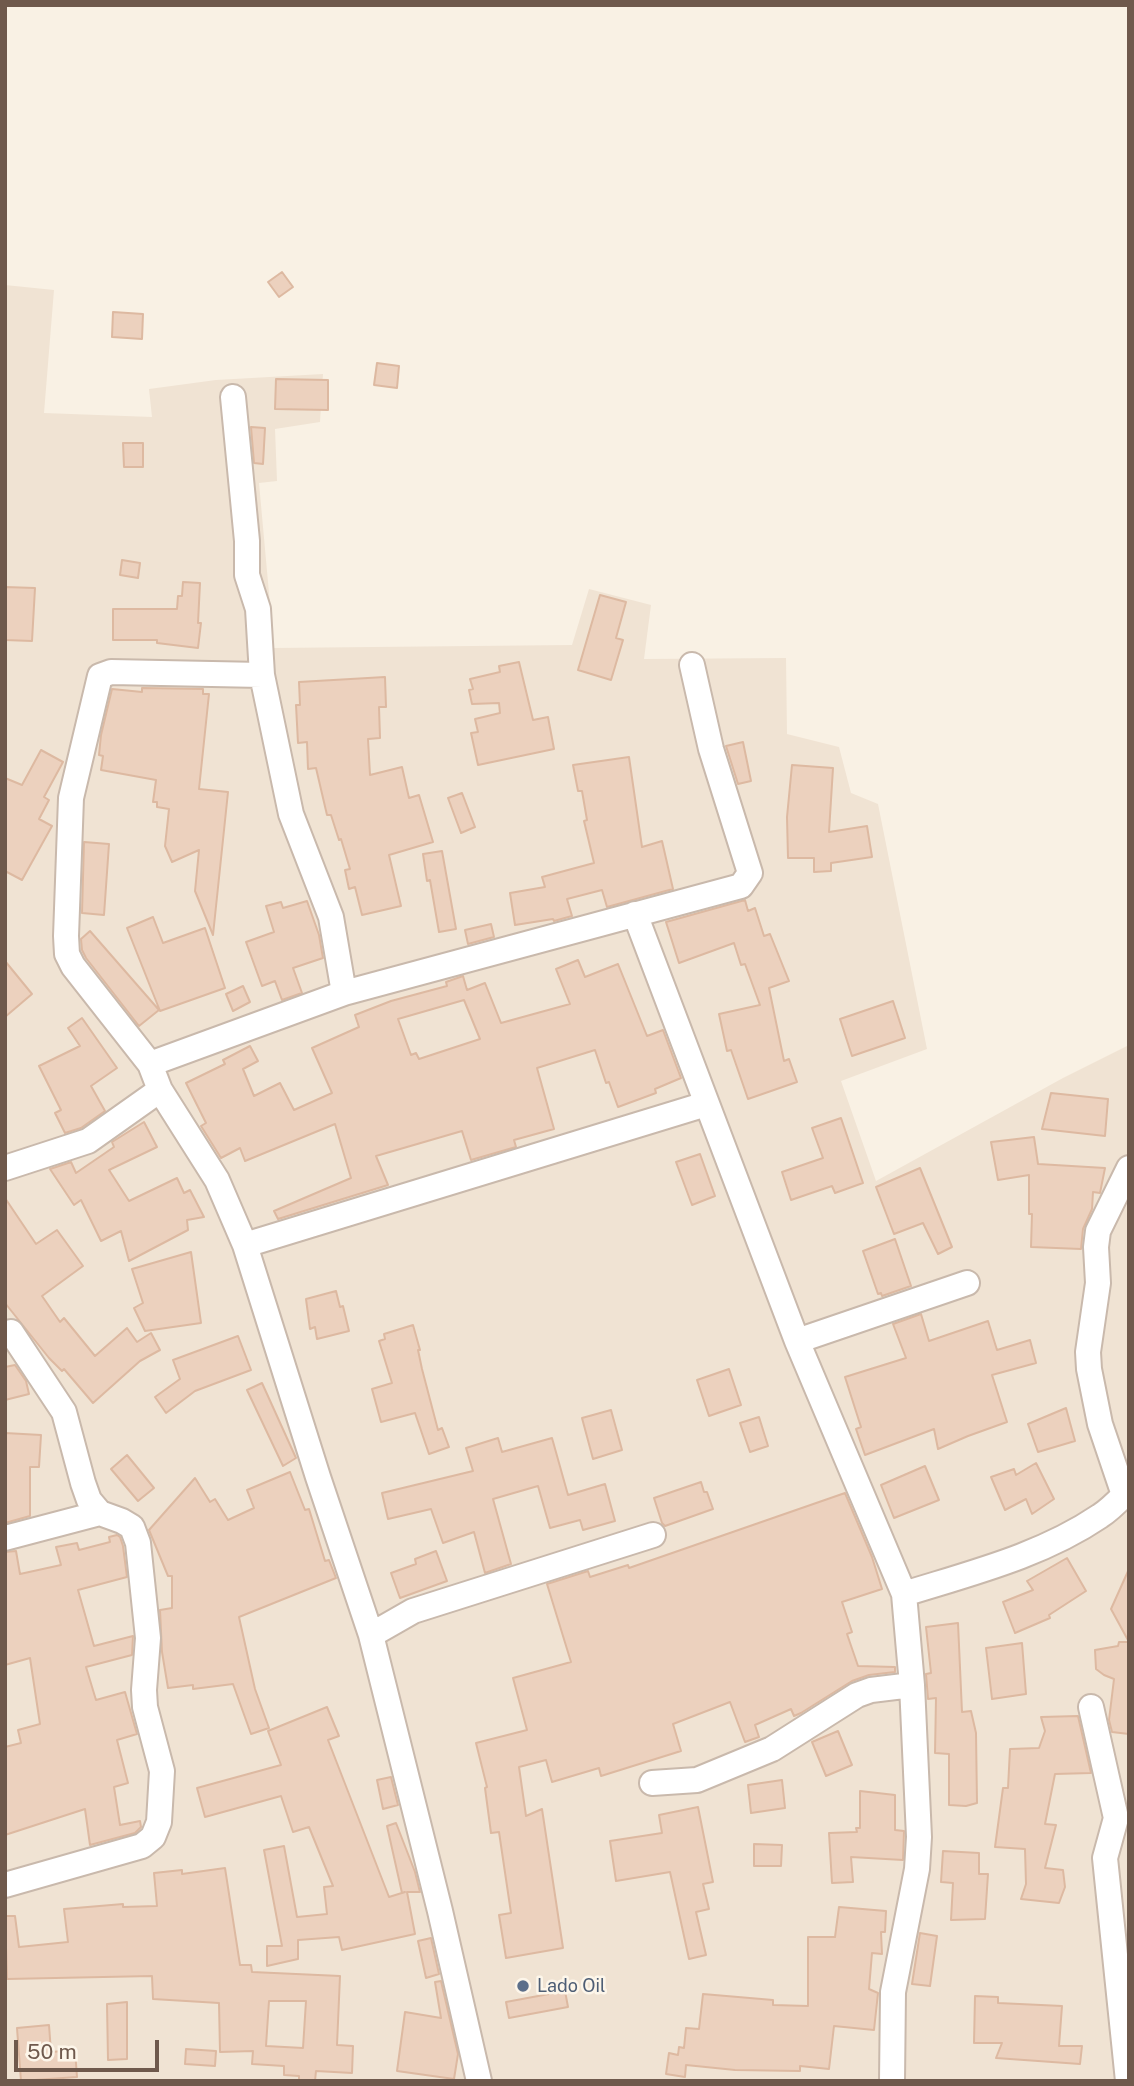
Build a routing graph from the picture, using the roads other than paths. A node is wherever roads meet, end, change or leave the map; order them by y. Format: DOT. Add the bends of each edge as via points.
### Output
graph roads {
  1 [pos="233,397"];
  2 [pos="692,665"];
  3 [pos="262,675"];
  4 [pos="635,914"];
  5 [pos="344,993"];
  6 [pos="150,1064"];
  7 [pos="160,1090"];
  8 [pos="706,1104"];
  9 [pos="5,1168"];
  10 [pos="1129,1168"];
  11 [pos="245,1245"];
  12 [pos="967,1283"];
  13 [pos="11,1332"];
  14 [pos="797,1341"];
  15 [pos="1126,1492"];
  16 [pos="100,1513"];
  17 [pos="653,1535"];
  18 [pos="5,1538"];
  19 [pos="904,1594"];
  20 [pos="371,1635"];
  21 [pos="912,1685"];
  22 [pos="1091,1707"];
  23 [pos="652,1783"];
  24 [pos="1123,1818"];
  25 [pos="5,1885"];
  26 [pos="479,2081"];
  27 [pos="892,2081"];
  28 [pos="1128,2081"];
  1 -- 3 [label="street" via="247,575 258,609"];
  2 -- 4 [label="street" via="711,749 750,873 741,886"];
  3 -- 5 [label="street" via="291,814 331,917"];
  3 -- 6 [label="street" via="111,672 100,676 71,798 67,954"];
  4 -- 5 [label="street"];
  4 -- 8 [label="street"];
  5 -- 6 [label="street"];
  6 -- 7 [label="street"];
  7 -- 9 [label="street" via="88,1141"];
  7 -- 11 [label="street" via="217,1180"];
  8 -- 11 [label="street"];
  8 -- 14 [label="street"];
  10 -- 15 [label="street" via="1098,1231 1098,1283 1088,1352 1100,1424"];
  11 -- 20 [label="street"];
  12 -- 14 [label="street"];
  13 -- 16 [label="street" via="64,1412 89,1500"];
  14 -- 19 [label="street"];
  15 -- 19 [label="street" via="1102,1515 1062,1539"];
  16 -- 18 [label="street"];
  16 -- 25 [label="street" via="132,1527 138,1543 148,1637 145,1707 162,1770 159,1822 153,1837 142,1846"];
  17 -- 20 [label="street" via="413,1611"];
  19 -- 21 [label="street"];
  20 -- 26 [label="street"];
  21 -- 23 [label="street" via="857,1695 772,1749 697,1780"];
  21 -- 27 [label="street" via="919,1837 893,1992"];
  22 -- 24 [label="street"];
  24 -- 28 [label="street" via="1105,1858"];
}
